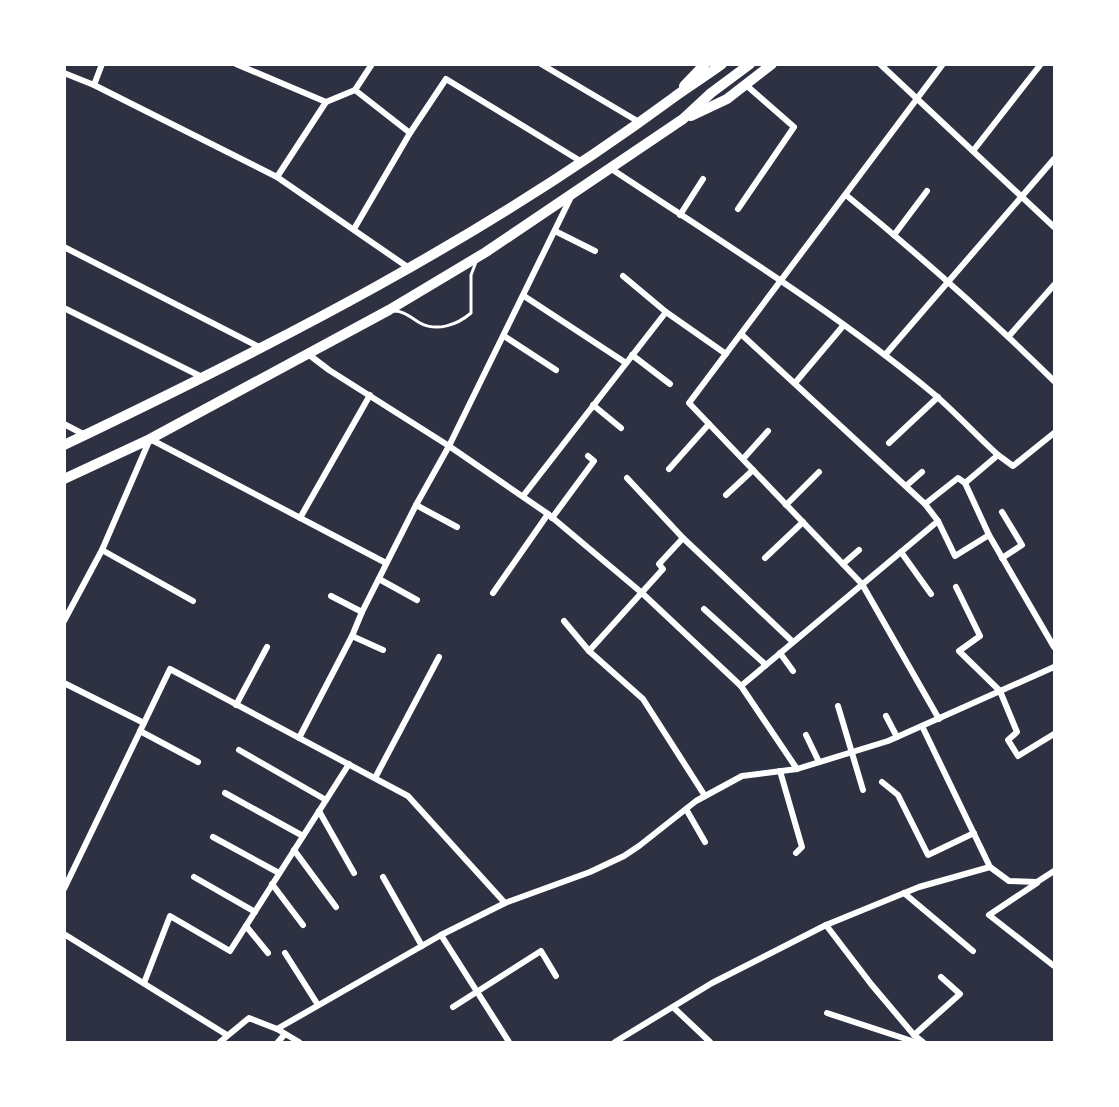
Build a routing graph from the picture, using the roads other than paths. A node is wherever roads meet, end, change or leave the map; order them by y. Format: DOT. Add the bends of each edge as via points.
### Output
graph roads {
  1 [pos="102,64"];
  2 [pos="236,64"];
  3 [pos="372,64"];
  4 [pos="541,64"];
  5 [pos="705,64"];
  6 [pos="722,64"];
  7 [pos="750,64"];
  8 [pos="772,64"];
  9 [pos="880,64"];
  10 [pos="943,64"];
  11 [pos="1041,64"];
  12 [pos="64,73"];
  13 [pos="93,85"];
  14 [pos="746,85"];
  15 [pos="355,90"];
  16 [pos="918,100"];
  17 [pos="669,101"];
  18 [pos="326,102"];
  19 [pos="680,121"];
  20 [pos="640,123"];
  21 [pos="411,133"];
  22 [pos="973,151"];
  23 [pos="1054,159"];
  24 [pos="582,162"];
  25 [pos="610,168"];
  26 [pos="277,177"];
  27 [pos="703,179"];
  28 [pos="927,191"];
  29 [pos="573,193"];
  30 [pos="846,195"];
  31 [pos="1021,196"];
  32 [pos="738,209"];
  33 [pos="680,215"];
  34 [pos="1054,227"];
  35 [pos="354,230"];
  36 [pos="555,231"];
  37 [pos="894,235"];
  38 [pos="64,247"];
  39 [pos="595,251"];
  40 [pos="481,255"];
  41 [pos="410,268"];
  42 [pos="623,276"];
  43 [pos="780,282"];
  44 [pos="948,282"];
  45 [pos="1054,285"];
  46 [pos="524,296"];
  47 [pos="64,309"];
  48 [pos="386,312"];
  49 [pos="666,312"];
  50 [pos="843,326"];
  51 [pos="741,334"];
  52 [pos="504,336"];
  53 [pos="1009,336"];
  54 [pos="261,348"];
  55 [pos="308,354"];
  56 [pos="726,354"];
  57 [pos="632,355"];
  58 [pos="885,355"];
  59 [pos="626,363"];
  60 [pos="556,370"];
  61 [pos="205,378"];
  62 [pos="1054,381"];
  63 [pos="795,382"];
  64 [pos="670,384"];
  65 [pos="370,395"];
  66 [pos="938,397"];
  67 [pos="593,405"];
  68 [pos="64,424"];
  69 [pos="709,424"];
  70 [pos="621,428"];
  71 [pos="768,431"];
  72 [pos="1054,433"];
  73 [pos="86,435"];
  74 [pos="150,439"];
  75 [pos="889,442"];
  76 [pos="64,445"];
  77 [pos="449,446"];
  78 [pos="998,455"];
  79 [pos="588,456"];
  80 [pos="743,459"];
  81 [pos="669,469"];
  82 [pos="753,470"];
  83 [pos="819,472"];
  84 [pos="922,472"];
  85 [pos="627,478"];
  86 [pos="64,479"];
  87 [pos="965,483"];
  88 [pos="906,486"];
  89 [pos="726,495"];
  90 [pos="523,496"];
  91 [pos="925,504"];
  92 [pos="416,505"];
  93 [pos="786,505"];
  94 [pos="1002,512"];
  95 [pos="550,516"];
  96 [pos="300,518"];
  97 [pos="938,521"];
  98 [pos="803,522"];
  99 [pos="457,527"];
  100 [pos="989,535"];
  101 [pos="683,538"];
  102 [pos="102,550"];
  103 [pos="859,550"];
  104 [pos="901,552"];
  105 [pos="765,558"];
  106 [pos="1002,558"];
  107 [pos="386,563"];
  108 [pos="843,564"];
  109 [pos="379,579"];
  110 [pos="862,584"];
  111 [pos="956,587"];
  112 [pos="493,593"];
  113 [pos="642,594"];
  114 [pos="931,594"];
  115 [pos="331,596"];
  116 [pos="417,600"];
  117 [pos="193,601"];
  118 [pos="704,609"];
  119 [pos="362,612"];
  120 [pos="64,621"];
  121 [pos="564,621"];
  122 [pos="352,636"];
  123 [pos="794,642"];
  124 [pos="1054,646"];
  125 [pos="267,647"];
  126 [pos="383,650"];
  127 [pos="590,651"];
  128 [pos="780,653"];
  129 [pos="439,657"];
  130 [pos="766,665"];
  131 [pos="1054,667"];
  132 [pos="793,670"];
  133 [pos="64,683"];
  134 [pos="741,686"];
  135 [pos="1000,691"];
  136 [pos="236,705"];
  137 [pos="838,706"];
  138 [pos="886,716"];
  139 [pos="939,719"];
  140 [pos="144,723"];
  141 [pos="922,726"];
  142 [pos="140,731"];
  143 [pos="1054,734"];
  144 [pos="806,735"];
  145 [pos="897,737"];
  146 [pos="299,738"];
  147 [pos="238,750"];
  148 [pos="853,752"];
  149 [pos="198,762"];
  150 [pos="819,762"];
  151 [pos="349,764"];
  152 [pos="797,769"];
  153 [pos="780,771"];
  154 [pos="375,778"];
  155 [pos="882,782"];
  156 [pos="863,790"];
  157 [pos="225,793"];
  158 [pos="705,796"];
  159 [pos="326,800"];
  160 [pos="686,809"];
  161 [pos="319,811"];
  162 [pos="974,833"];
  163 [pos="303,836"];
  164 [pos="213,837"];
  165 [pos="705,842"];
  166 [pos="294,850"];
  167 [pos="796,853"];
  168 [pos="990,867"];
  169 [pos="279,873"];
  170 [pos="354,873"];
  171 [pos="1053,873"];
  172 [pos="194,877"];
  173 [pos="383,877"];
  174 [pos="1037,882"];
  175 [pos="272,884"];
  176 [pos="64,890"];
  177 [pos="904,893"];
  178 [pos="505,903"];
  179 [pos="336,908"];
  180 [pos="255,912"];
  181 [pos="303,925"];
  182 [pos="246,926"];
  183 [pos="826,926"];
  184 [pos="64,933"];
  185 [pos="441,935"];
  186 [pos="422,946"];
  187 [pos="974,951"];
  188 [pos="268,953"];
  189 [pos="285,953"];
  190 [pos="1054,966"];
  191 [pos="556,976"];
  192 [pos="941,977"];
  193 [pos="144,983"];
  194 [pos="477,991"];
  195 [pos="318,1005"];
  196 [pos="673,1007"];
  197 [pos="453,1008"];
  198 [pos="827,1013"];
  199 [pos="277,1029"];
  200 [pos="285,1034"];
  201 [pos="227,1035"];
  202 [pos="914,1035"];
  203 [pos="220,1042"];
  204 [pos="278,1042"];
  205 [pos="299,1042"];
  206 [pos="509,1042"];
  207 [pos="615,1042"];
  208 [pos="710,1042"];
  209 [pos="915,1042"];
  210 [pos="923,1042"];
  1 -- 13 [label="street"];
  2 -- 18 [label="street"];
  3 -- 15 [label="street"];
  4 -- 20 [label="street"];
  5 -- 17 [label="main road"];
  6 -- 17 [label="main road"];
  7 -- 19 [label="main road"];
  8 -- 14 [label="main road"];
  9 -- 16 [label="street"];
  10 -- 16 [label="street"];
  11 -- 22 [label="street"];
  12 -- 13 [label="street"];
  13 -- 26 [label="street"];
  14 -- 19 [label="main road" via="728,99"];
  14 -- 32 [label="street" via="795,127"];
  15 -- 18 [label="street"];
  15 -- 21 [label="street"];
  16 -- 22 [label="street"];
  16 -- 30 [label="street"];
  17 -- 20 [label="main road"];
  18 -- 26 [label="street"];
  19 -- 25 [label="main road"];
  20 -- 24 [label="main road"];
  21 -- 24 [label="street" via="446,79"];
  21 -- 35 [label="street"];
  22 -- 31 [label="street"];
  23 -- 31 [label="street"];
  24 -- 41 [label="main road"];
  25 -- 29 [label="main road"];
  25 -- 33 [label="street"];
  26 -- 35 [label="street"];
  27 -- 33 [label="street"];
  28 -- 37 [label="street"];
  29 -- 36 [label="street"];
  29 -- 40 [label="main road"];
  30 -- 37 [label="street"];
  30 -- 43 [label="street"];
  31 -- 34 [label="street"];
  31 -- 44 [label="street"];
  33 -- 43 [label="street"];
  35 -- 41 [label="street"];
  36 -- 39 [label="street"];
  36 -- 46 [label="street"];
  37 -- 44 [label="street"];
  38 -- 54 [label="street"];
  40 -- 48 [label="main road"];
  40 -- 48 [label="lane" via="471,275 471,313 466,317 441,328 426,326 399,311"];
  41 -- 54 [label="main road"];
  42 -- 49 [label="street"];
  43 -- 50 [label="street"];
  43 -- 51 [label="street"];
  44 -- 53 [label="street"];
  44 -- 58 [label="street"];
  45 -- 53 [label="street"];
  46 -- 52 [label="street"];
  46 -- 59 [label="street"];
  47 -- 61 [label="street"];
  48 -- 55 [label="main road"];
  49 -- 56 [label="street"];
  49 -- 57 [label="street"];
  50 -- 58 [label="street"];
  50 -- 63 [label="street"];
  51 -- 56 [label="street"];
  51 -- 63 [label="street"];
  52 -- 60 [label="street"];
  52 -- 77 [label="street"];
  53 -- 62 [label="street"];
  54 -- 61 [label="main road"];
  55 -- 65 [label="street"];
  55 -- 74 [label="main road"];
  56 -- 69 [label="street" via="689,403"];
  57 -- 59 [label="street"];
  57 -- 64 [label="street"];
  58 -- 66 [label="street"];
  59 -- 67 [label="street"];
  61 -- 73 [label="main road"];
  63 -- 88 [label="street"];
  65 -- 77 [label="street"];
  65 -- 96 [label="street"];
  66 -- 75 [label="street"];
  66 -- 78 [label="street"];
  67 -- 70 [label="street"];
  67 -- 90 [label="street"];
  68 -- 73 [label="street"];
  69 -- 80 [label="street"];
  69 -- 81 [label="street"];
  71 -- 80 [label="street"];
  72 -- 78 [label="street" via="1013,466"];
  73 -- 76 [label="main road"];
  74 -- 86 [label="main road"];
  74 -- 96 [label="street"];
  74 -- 102 [label="street"];
  77 -- 90 [label="street"];
  77 -- 92 [label="street"];
  78 -- 87 [label="street"];
  79 -- 95 [label="street" via="594,461"];
  80 -- 82 [label="street"];
  82 -- 89 [label="street"];
  82 -- 93 [label="street"];
  83 -- 93 [label="street"];
  84 -- 88 [label="street"];
  85 -- 101 [label="street"];
  87 -- 91 [label="street" via="958,478"];
  87 -- 100 [label="street"];
  88 -- 91 [label="street"];
  90 -- 95 [label="street"];
  91 -- 97 [label="street"];
  92 -- 99 [label="street"];
  92 -- 107 [label="street"];
  93 -- 98 [label="street"];
  94 -- 106 [label="street" via="1022,545"];
  95 -- 112 [label="street"];
  95 -- 113 [label="street"];
  96 -- 107 [label="street"];
  97 -- 100 [label="street" via="956,556"];
  97 -- 104 [label="street"];
  98 -- 105 [label="street"];
  98 -- 108 [label="street"];
  100 -- 106 [label="street"];
  101 -- 113 [label="street" via="659,564 663,569"];
  101 -- 123 [label="street"];
  102 -- 117 [label="street"];
  102 -- 120 [label="street"];
  103 -- 108 [label="street"];
  104 -- 110 [label="street"];
  104 -- 114 [label="street"];
  106 -- 124 [label="street"];
  107 -- 109 [label="street"];
  108 -- 110 [label="street"];
  109 -- 116 [label="street"];
  109 -- 119 [label="street"];
  110 -- 123 [label="street"];
  110 -- 139 [label="street"];
  111 -- 135 [label="street" via="981,636 959,651"];
  113 -- 127 [label="street"];
  113 -- 134 [label="street"];
  115 -- 119 [label="street"];
  118 -- 130 [label="street"];
  119 -- 122 [label="street"];
  121 -- 127 [label="street"];
  122 -- 126 [label="street"];
  122 -- 146 [label="street"];
  123 -- 128 [label="street"];
  125 -- 136 [label="street"];
  127 -- 158 [label="street" via="643,699"];
  128 -- 130 [label="street"];
  128 -- 132 [label="street"];
  129 -- 154 [label="street"];
  130 -- 134 [label="street"];
  131 -- 135 [label="street"];
  133 -- 140 [label="street"];
  134 -- 152 [label="street"];
  135 -- 139 [label="street"];
  135 -- 143 [label="street" via="1017,732 1008,740 1018,756"];
  136 -- 140 [label="street" via="170,669"];
  136 -- 146 [label="street"];
  137 -- 148 [label="street"];
  138 -- 145 [label="street"];
  139 -- 141 [label="street"];
  140 -- 142 [label="street"];
  141 -- 145 [label="street"];
  141 -- 162 [label="street"];
  142 -- 149 [label="street"];
  142 -- 176 [label="street"];
  144 -- 150 [label="street"];
  145 -- 148 [label="street"];
  146 -- 151 [label="street"];
  147 -- 159 [label="street"];
  148 -- 150 [label="street"];
  148 -- 156 [label="street"];
  150 -- 152 [label="street"];
  151 -- 154 [label="street"];
  151 -- 159 [label="street"];
  152 -- 153 [label="street"];
  153 -- 158 [label="street" via="742,777"];
  153 -- 167 [label="street" via="802,848"];
  154 -- 178 [label="street" via="408,796"];
  155 -- 162 [label="street" via="898,795 928,855"];
  157 -- 163 [label="street"];
  158 -- 160 [label="street"];
  159 -- 161 [label="street"];
  160 -- 165 [label="street"];
  160 -- 178 [label="street" via="624,856"];
  161 -- 163 [label="street"];
  161 -- 170 [label="street"];
  162 -- 168 [label="street"];
  163 -- 166 [label="street"];
  164 -- 169 [label="street"];
  166 -- 169 [label="street"];
  166 -- 179 [label="street"];
  168 -- 174 [label="street" via="1009,881"];
  168 -- 177 [label="street"];
  169 -- 175 [label="street"];
  171 -- 174 [label="street"];
  172 -- 180 [label="street"];
  173 -- 186 [label="street"];
  174 -- 190 [label="street" via="989,915"];
  175 -- 180 [label="street"];
  175 -- 181 [label="street"];
  177 -- 183 [label="street"];
  177 -- 187 [label="street"];
  178 -- 185 [label="street"];
  180 -- 182 [label="street"];
  182 -- 188 [label="street"];
  182 -- 193 [label="street" via="230,951 170,916"];
  183 -- 196 [label="street"];
  183 -- 202 [label="street"];
  184 -- 193 [label="street"];
  185 -- 186 [label="street"];
  185 -- 194 [label="street"];
  186 -- 195 [label="street"];
  189 -- 195 [label="street"];
  191 -- 194 [label="street" via="541,951"];
  192 -- 202 [label="street" via="960,994"];
  193 -- 201 [label="street"];
  194 -- 197 [label="street"];
  194 -- 206 [label="street"];
  195 -- 199 [label="street"];
  196 -- 207 [label="street"];
  196 -- 208 [label="street"];
  198 -- 209 [label="street"];
  199 -- 200 [label="street"];
  199 -- 201 [label="street" via="249,1018"];
  200 -- 204 [label="street"];
  200 -- 205 [label="street"];
  201 -- 203 [label="street"];
  202 -- 210 [label="street"];
}
